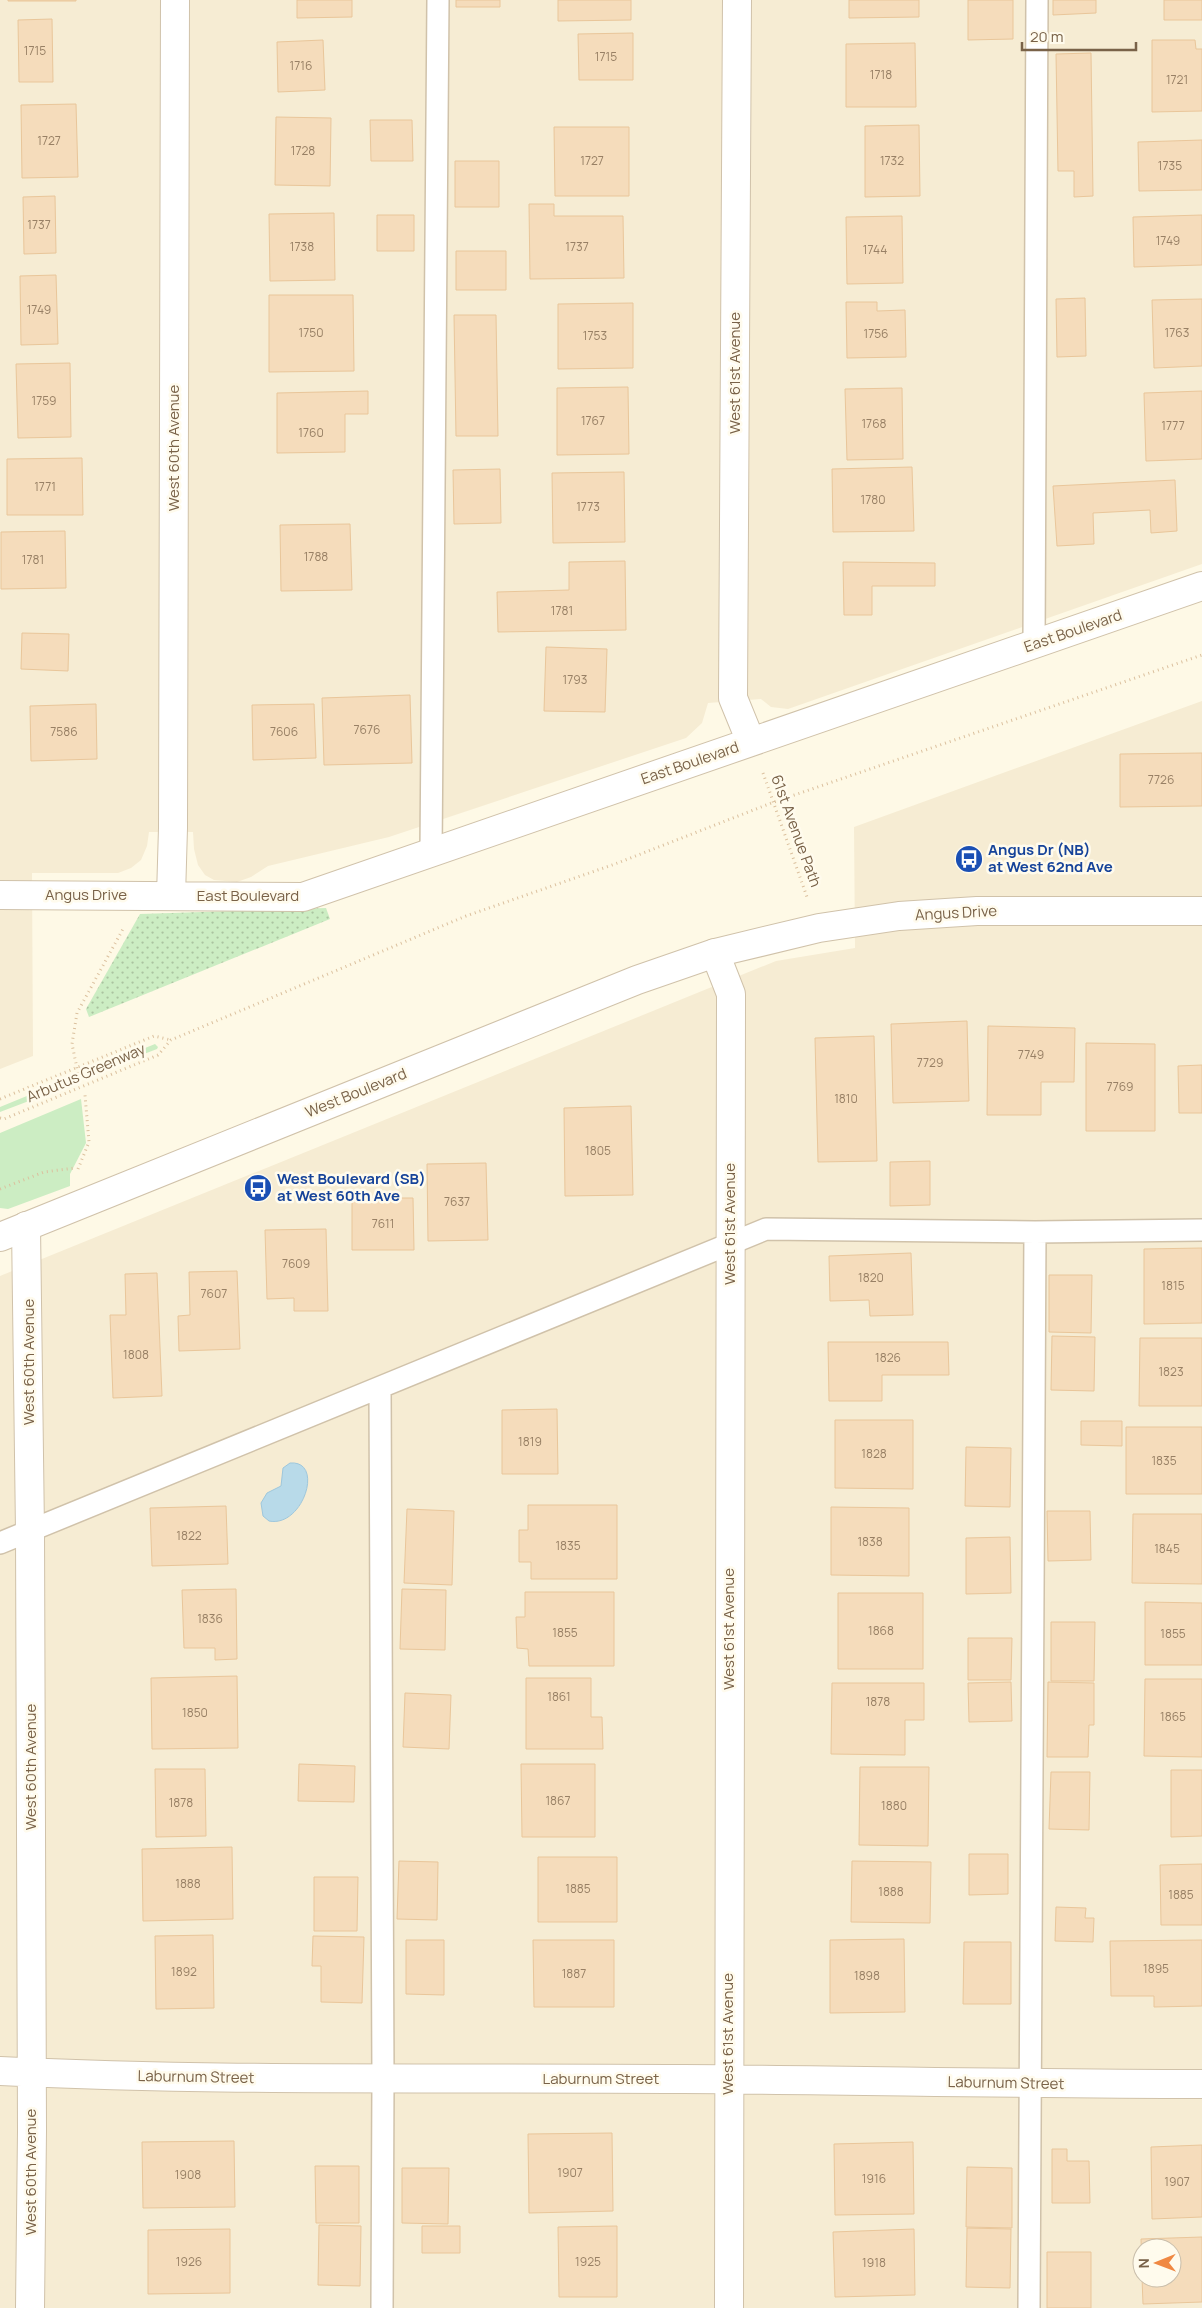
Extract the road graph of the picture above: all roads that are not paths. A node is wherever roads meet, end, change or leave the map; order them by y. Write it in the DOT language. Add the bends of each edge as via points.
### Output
graph roads {
  1 [pos="175,0"];
  2 [pos="438,0"];
  3 [pos="738,0"];
  4 [pos="1037,0"];
  5 [pos="1202,586"];
  6 [pos="1034,644"];
  7 [pos="751,742"];
  8 [pos="431,853"];
  9 [pos="0,895"];
  10 [pos="171,896"];
  11 [pos="1202,911"];
  12 [pos="715,953"];
  13 [pos="26,1226"];
  14 [pos="1202,1230"];
  15 [pos="1035,1232"];
  16 [pos="0,1237"];
  17 [pos="730,1242"];
  18 [pos="380,1388"];
  19 [pos="30,1531"];
  20 [pos="0,1543"];
  21 [pos="0,2071"];
  22 [pos="32,2073"];
  23 [pos="383,2079"];
  24 [pos="728,2080"];
  25 [pos="1030,2084"];
  26 [pos="1202,2084"];
  27 [pos="30,2308"];
  28 [pos="382,2308"];
  29 [pos="729,2308"];
  30 [pos="1029,2308"];
  1 -- 10 [label="street, West 60th Avenue"];
  2 -- 8 [label="lane"];
  3 -- 7 [label="street, West 61st Avenue" via="733,698"];
  4 -- 6 [label="lane"];
  5 -- 6 [label="street, East Boulevard"];
  6 -- 7 [label="street, East Boulevard"];
  7 -- 8 [label="street, East Boulevard"];
  8 -- 10 [label="street, East Boulevard" via="303,897"];
  9 -- 10 [label="street, Angus Drive"];
  11 -- 12 [label="street, Angus Drive" via="977,911 899,916 819,928"];
  12 -- 13 [label="street, West Boulevard" via="637,980"];
  12 -- 17 [label="street, West 61st Avenue" via="731,994"];
  13 -- 16 [label="street, West Boulevard"];
  13 -- 19 [label="street, West 60th Avenue"];
  14 -- 15 [label="lane"];
  15 -- 17 [label="lane" via="766,1229"];
  15 -- 25 [label="lane"];
  17 -- 18 [label="lane"];
  17 -- 24 [label="street, West 61st Avenue"];
  18 -- 19 [label="lane"];
  18 -- 23 [label="lane"];
  19 -- 20 [label="lane"];
  19 -- 22 [label="street, West 60th Avenue"];
  21 -- 22 [label="street, Laburnum Street"];
  22 -- 23 [label="street, Laburnum Street"];
  22 -- 27 [label="street, West 60th Avenue"];
  23 -- 24 [label="street, Laburnum Street"];
  23 -- 28 [label="lane"];
  24 -- 25 [label="street, Laburnum Street"];
  24 -- 29 [label="street, West 61st Avenue"];
  25 -- 26 [label="street, Laburnum Street"];
  25 -- 30 [label="lane"];
}
